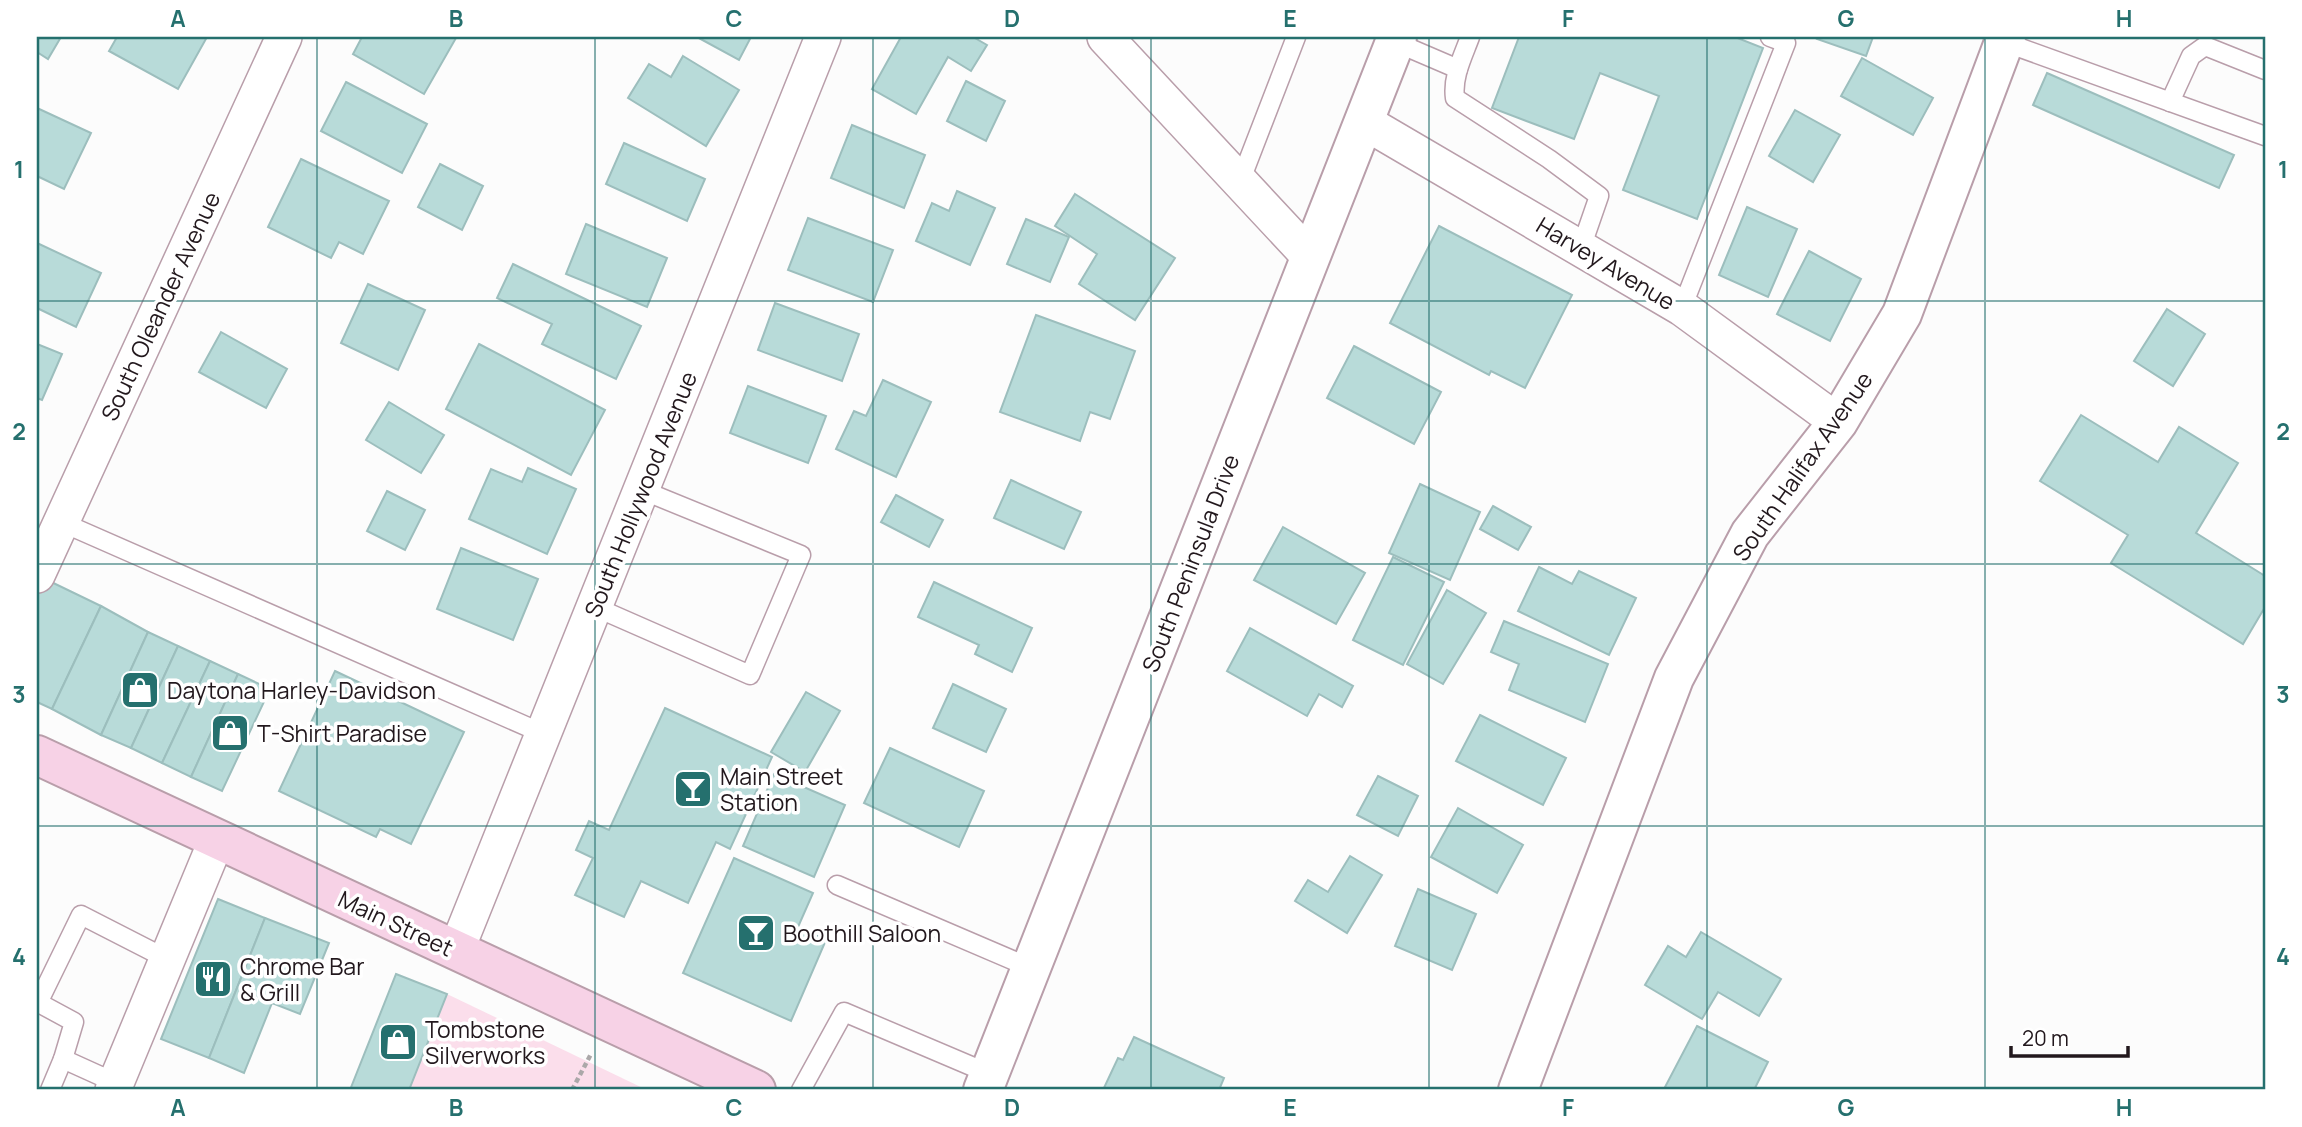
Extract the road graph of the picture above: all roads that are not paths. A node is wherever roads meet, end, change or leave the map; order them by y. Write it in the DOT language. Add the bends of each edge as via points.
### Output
graph roads {
  1 [pos="284,37"];
  2 [pos="823,37"];
  3 [pos="1105,37"];
  4 [pos="1296,37"];
  5 [pos="1470,37"];
  6 [pos="1770,37"];
  7 [pos="1396,39"];
  8 [pos="2005,40"];
  9 [pos="1458,69"];
  10 [pos="2265,70"];
  11 [pos="2170,102"];
  12 [pos="1363,121"];
  13 [pos="2265,136"];
  14 [pos="1240,182"];
  15 [pos="1581,248"];
  16 [pos="1310,257"];
  17 [pos="1682,308"];
  18 [pos="1838,422"];
  19 [pos="642,491"];
  20 [pos="61,522"];
  21 [pos="37,575"];
  22 [pos="595,607"];
  23 [pos="544,734"];
  24 [pos="37,755"];
  25 [pos="218,839"];
  26 [pos="837,885"];
  27 [pos="456,951"];
  28 [pos="167,958"];
  29 [pos="1031,968"];
  30 [pos="37,1003"];
  31 [pos="63,1059"];
  32 [pos="986,1082"];
  33 [pos="115,1087"];
  34 [pos="50,1090"];
  35 [pos="756,1090"];
  36 [pos="801,1090"];
  37 [pos="1518,1090"];
  1 -- 20 [label="street, South Oleander Avenue"];
  2 -- 19 [label="street, South Hollywood Avenue"];
  3 -- 14 [label="street"];
  4 -- 14 [label="lane"];
  5 -- 9 [label="lane"];
  6 -- 17 [label="lane" via="1786,43"];
  7 -- 9 [label="lane"];
  7 -- 12 [label="street, South Peninsula Drive"];
  8 -- 11 [label="lane"];
  8 -- 18 [label="street, South Halifax Avenue" via="1902,314"];
  9 -- 15 [label="lane" via="1455,98 1599,196"];
  10 -- 11 [label="lane" via="2205,46 2191,56"];
  11 -- 13 [label="lane"];
  12 -- 15 [label="street, Harvey Avenue"];
  12 -- 16 [label="street, South Peninsula Drive"];
  14 -- 16 [label="street"];
  15 -- 17 [label="street, Harvey Avenue"];
  16 -- 29 [label="street, South Peninsula Drive"];
  17 -- 18 [label="street, Harvey Avenue"];
  18 -- 37 [label="street, South Halifax Avenue" via="1750,534 1674,678"];
  19 -- 22 [label="street, South Hollywood Avenue"];
  19 -- 22 [label="lane" via="801,555 750,675"];
  20 -- 21 [label="street, South Oleander Avenue"];
  20 -- 23 [label="lane"];
  22 -- 23 [label="street, South Hollywood Avenue"];
  23 -- 27 [label="street, South Hollywood Avenue"];
  24 -- 25 [label="main road, Main Street"];
  25 -- 27 [label="main road, Main Street"];
  25 -- 28 [label="street"];
  26 -- 29 [label="lane"];
  27 -- 35 [label="main road, Main Street"];
  28 -- 30 [label="lane" via="80,915"];
  28 -- 33 [label="street"];
  29 -- 32 [label="street, South Peninsula Drive"];
  30 -- 31 [label="lane" via="75,1022"];
  31 -- 33 [label="lane"];
  31 -- 34 [label="lane"];
  32 -- 36 [label="lane" via="844,1012"];
}
